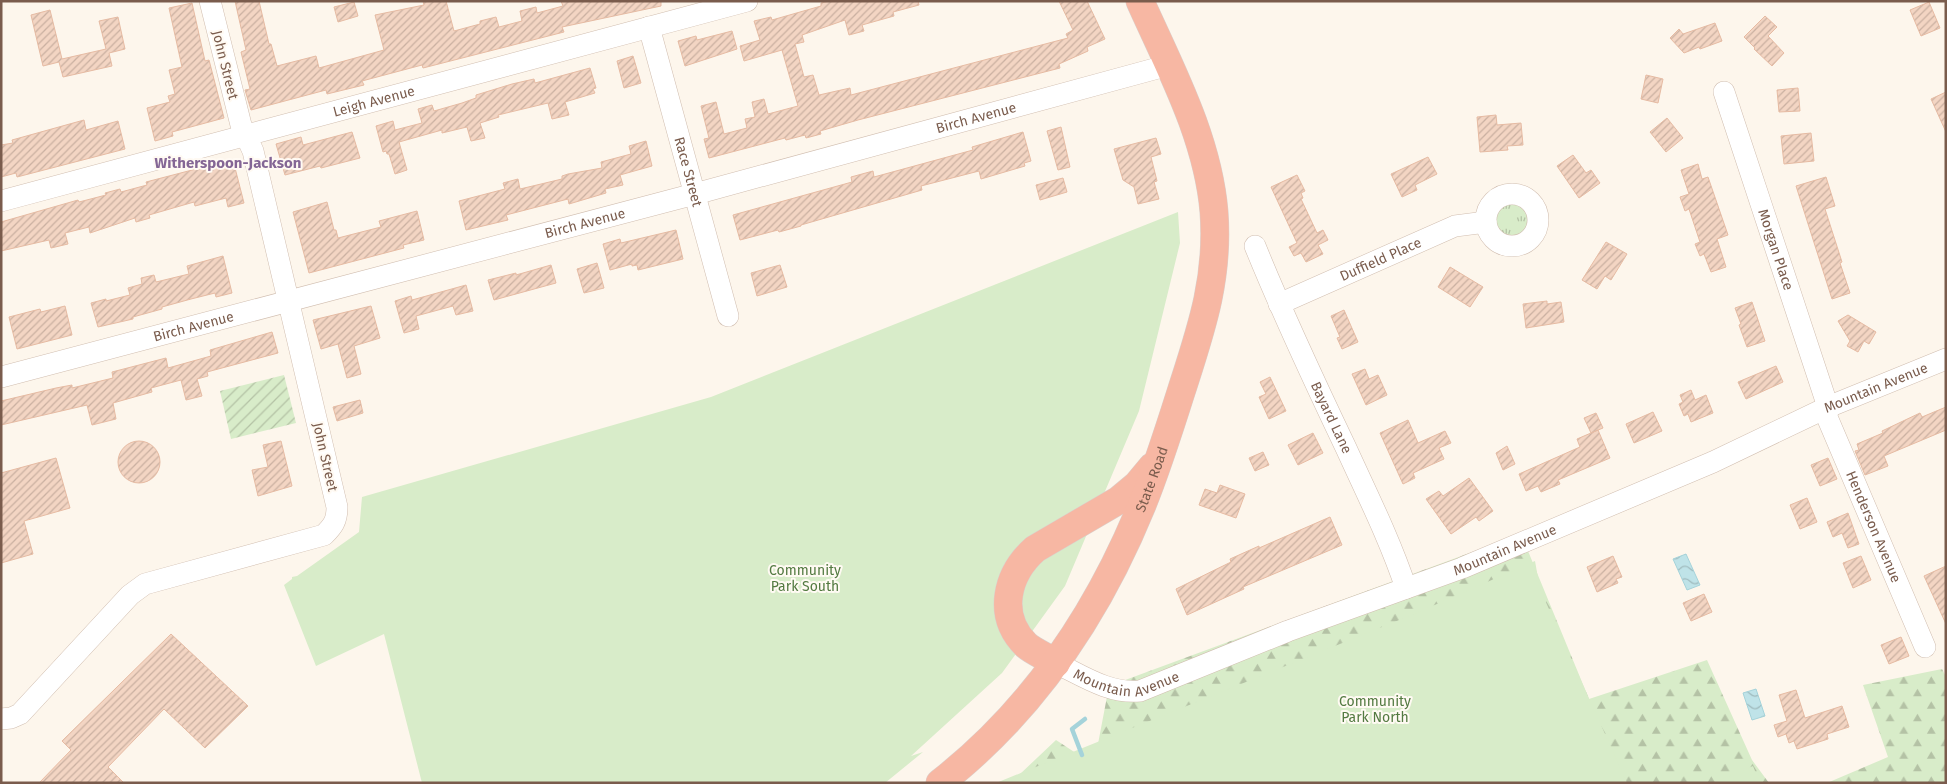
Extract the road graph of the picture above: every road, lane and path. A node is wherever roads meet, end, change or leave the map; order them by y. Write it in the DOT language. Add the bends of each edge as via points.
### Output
graph roads {
  1 [pos="210,1"];
  2 [pos="747,1"];
  3 [pos="1140,1"];
  4 [pos="650,27"];
  5 [pos="1169,65"];
  6 [pos="1724,92"];
  7 [pos="246,136"];
  8 [pos="695,193"];
  9 [pos="1,200"];
  10 [pos="1486,222"];
  11 [pos="1255,246"];
  12 [pos="289,301"];
  13 [pos="1279,304"];
  14 [pos="728,316"];
  15 [pos="1946,359"];
  16 [pos="1,378"];
  17 [pos="1828,407"];
  18 [pos="1165,441"];
  19 [pos="1406,588"];
  20 [pos="1925,647"];
  21 [pos="1056,663"];
  22 [pos="1,719"];
  23 [pos="940,783"];
  1 -- 7 [label="street, John Street"];
  2 -- 4 [label="street, Leigh Avenue"];
  3 -- 5 [label="highway"];
  4 -- 7 [label="street, Leigh Avenue"];
  4 -- 8 [label="street, Race Street"];
  5 -- 8 [label="street, Birch Avenue"];
  5 -- 18 [label="highway, State Road" via="1201,147 1209,178 1215,242 1205,316"];
  6 -- 17 [label="street, Morgan Place"];
  7 -- 9 [label="street, Leigh Avenue"];
  7 -- 12 [label="street, John Street"];
  8 -- 12 [label="street, Birch Avenue"];
  8 -- 14 [label="street, Race Street"];
  10 -- 13 [label="street, Duffield Place" via="1455,226"];
  11 -- 13 [label="street, Bayard Lane"];
  12 -- 16 [label="street, Birch Avenue"];
  12 -- 22 [label="street, John Street" via="338,507 334,526 324,535 146,584 130,596 20,714"];
  13 -- 19 [label="street, Bayard Lane" via="1366,492"];
  15 -- 17 [label="street, Mountain Avenue"];
  17 -- 19 [label="street, Mountain Avenue" via="1713,462 1462,568"];
  17 -- 20 [label="street, Henderson Avenue" via="1826,417"];
  18 -- 21 [label="highway, State Road" via="1118,558 1091,609"];
  18 -- 21 [label="highway" via="1152,467 1137,485 1036,549 1016,571 1010,585 1010,618 1027,646"];
  19 -- 21 [label="street, Mountain Avenue" via="1288,631 1140,691 1112,690"];
  21 -- 23 [label="highway, State Road" via="999,731"];
}
